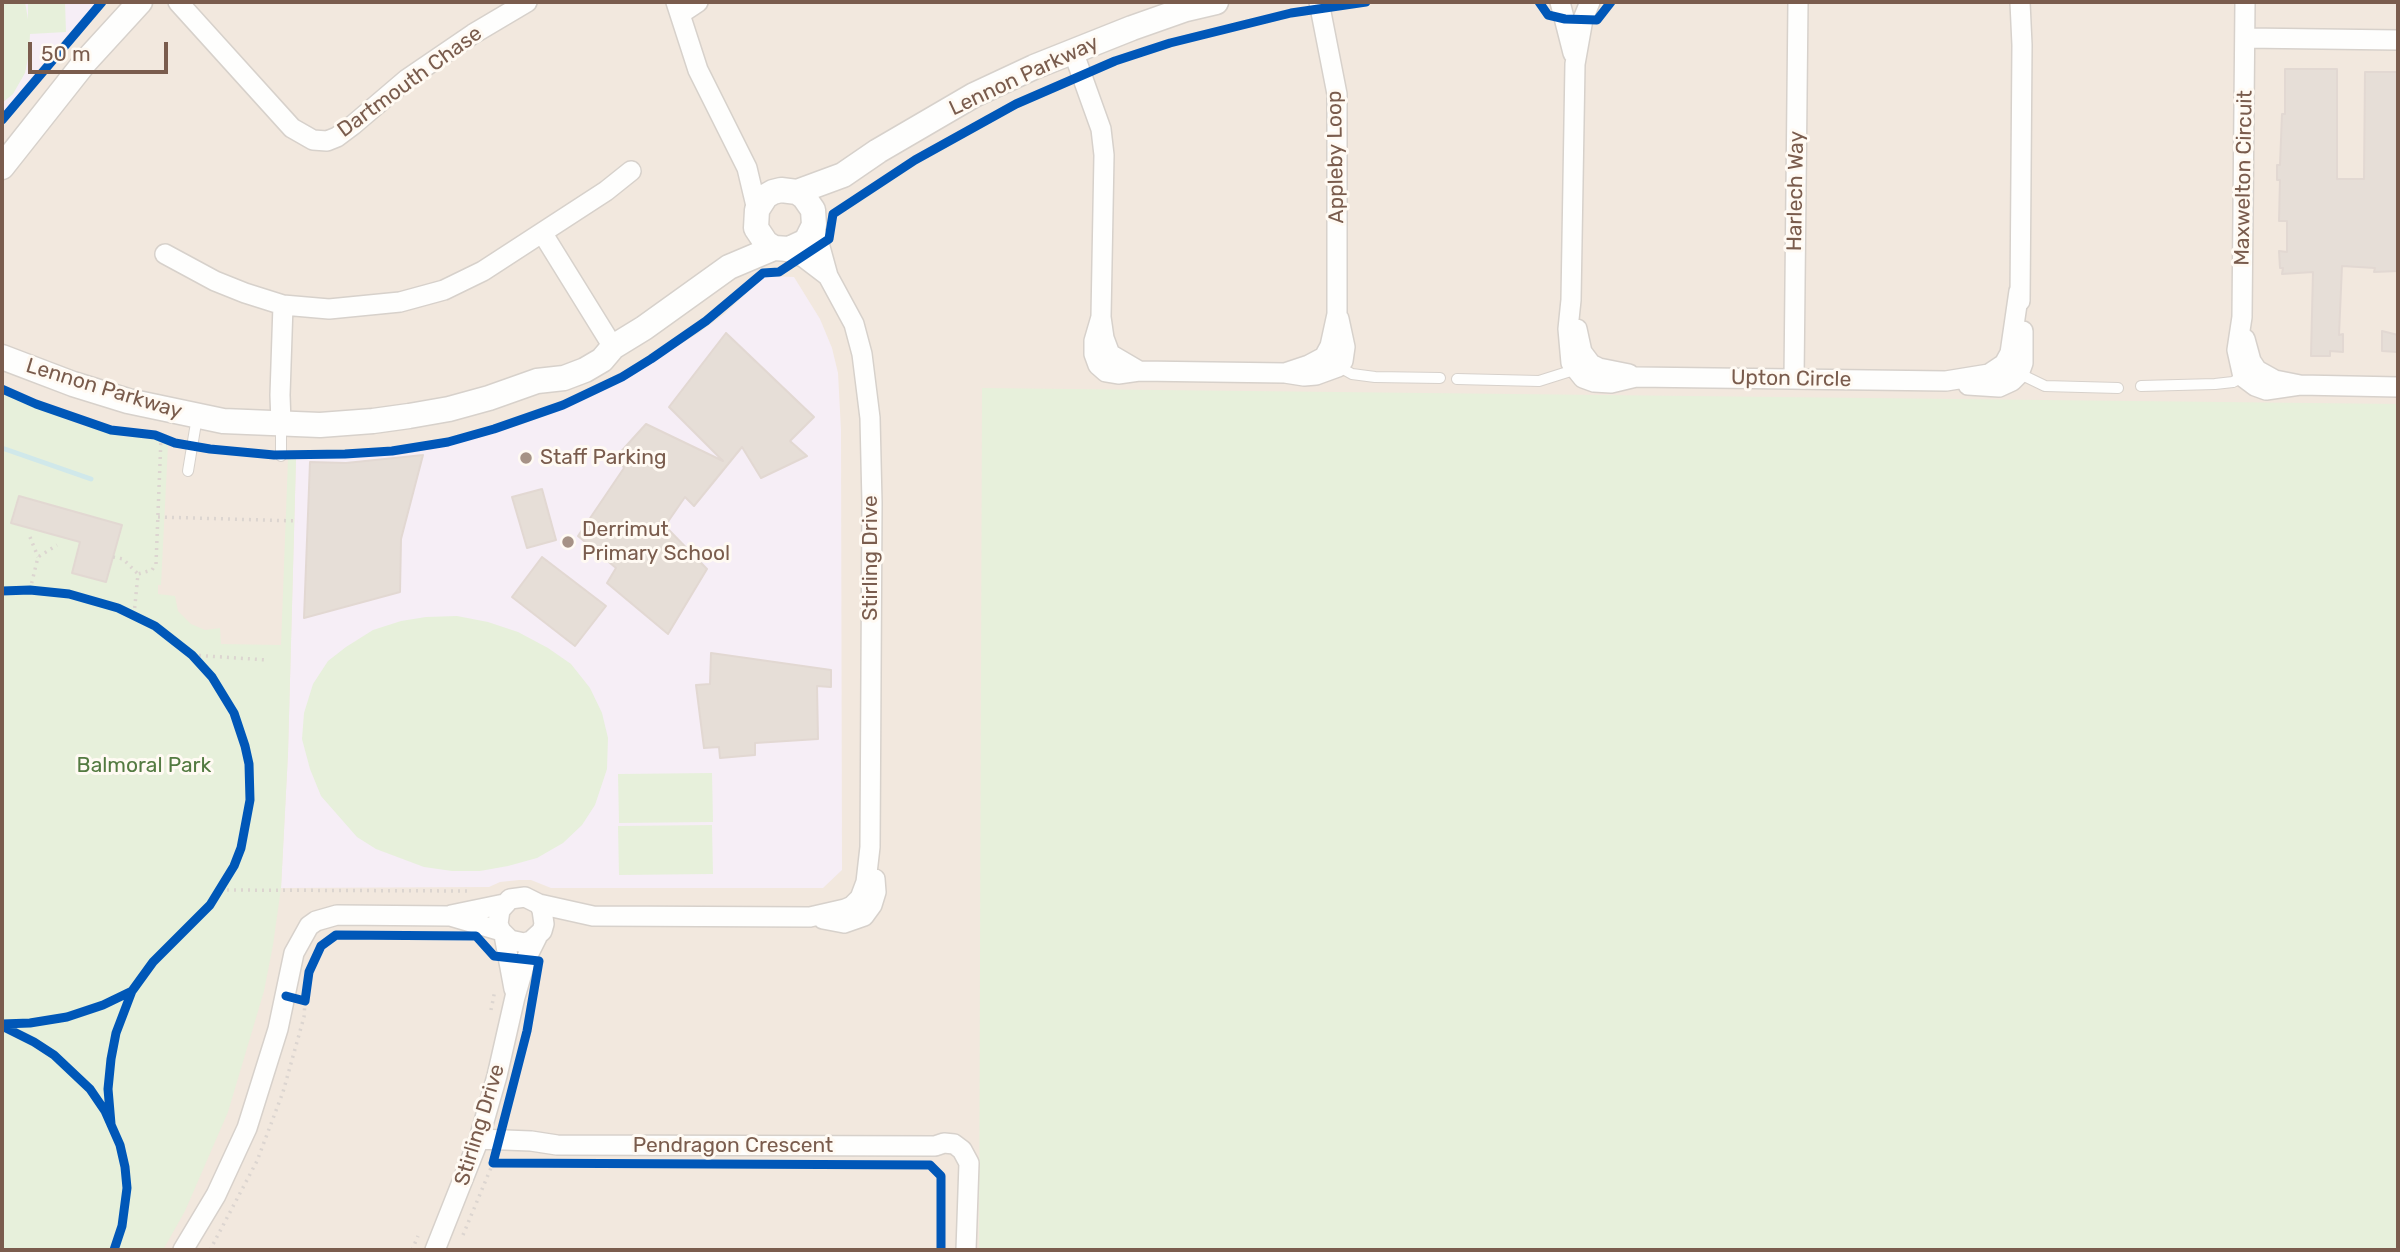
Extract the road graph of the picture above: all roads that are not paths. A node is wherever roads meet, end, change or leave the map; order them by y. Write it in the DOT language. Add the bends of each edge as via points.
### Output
graph roads {
  1 [pos="140,2"];
  2 [pos="178,2"];
  3 [pos="527,2"];
  4 [pos="698,2"];
  5 [pos="1216,2"];
  6 [pos="1320,2"];
  7 [pos="1560,2"];
  8 [pos="1590,2"];
  9 [pos="1798,2"];
  10 [pos="2020,2"];
  11 [pos="2245,2"];
  12 [pos="678,8"];
  13 [pos="2246,38"];
  14 [pos="2398,40"];
  15 [pos="1073,51"];
  16 [pos="1575,64"];
  17 [pos="2,167"];
  18 [pos="747,168"];
  19 [pos="631,171"];
  20 [pos="843,176"];
  21 [pos="793,191"];
  22 [pos="756,214"];
  23 [pos="814,222"];
  24 [pos="542,234"];
  25 [pos="777,248"];
  26 [pos="165,254"];
  27 [pos="729,267"];
  28 [pos="828,276"];
  29 [pos="283,305"];
  30 [pos="613,346"];
  31 [pos="2,357"];
  32 [pos="1331,361"];
  33 [pos="1583,367"];
  34 [pos="2011,369"];
  35 [pos="2250,373"];
  36 [pos="1440,378"];
  37 [pos="1457,379"];
  38 [pos="1794,379"];
  39 [pos="2141,386"];
  40 [pos="2398,387"];
  41 [pos="2118,388"];
  42 [pos="197,416"];
  43 [pos="281,424"];
  44 [pos="281,456"];
  45 [pos="188,471"];
  46 [pos="504,904"];
  47 [pos="538,904"];
  48 [pos="450,916"];
  49 [pos="593,916"];
  50 [pos="502,933"];
  51 [pos="539,934"];
  52 [pos="515,997"];
  53 [pos="486,1117"];
  54 [pos="478,1139"];
  55 [pos="531,1142"];
  56 [pos="183,1250"];
  57 [pos="435,1250"];
  58 [pos="966,1250"];
  1 -- 17 [label="street" via="85,62"];
  2 -- 3 [label="street, Dartmouth Chase" via="292,128 313,140 327,141 407,79"];
  4 -- 12 [label="street"];
  5 -- 15 [label="street, Lennon Parkway"];
  6 -- 32 [label="street, Appleby Loop" via="1337,94 1338,314 1345,348 1343,360"];
  7 -- 16 [label="street"];
  8 -- 16 [label="street"];
  9 -- 38 [label="street, Harlech Way"];
  10 -- 34 [label="street" via="2019,291"];
  11 -- 13 [label="street, Maxwelton Circuit"];
  12 -- 18 [label="street" via="698,70"];
  13 -- 14 [label="street"];
  13 -- 35 [label="street, Maxwelton Circuit" via="2242,317"];
  15 -- 20 [label="street, Lennon Parkway" via="974,95"];
  15 -- 32 [label="street" via="1101,129 1104,155 1104,360 1139,371 1316,375"];
  16 -- 33 [label="street" via="1571,300"];
  18 -- 21 [label="street"];
  18 -- 22 [label="street"];
  19 -- 24 [label="street"];
  20 -- 21 [label="street, Lennon Parkway"];
  20 -- 23 [label="street, Lennon Parkway"];
  21 -- 22 [label="street, Lennon Parkway" via="766,196"];
  21 -- 23 [label="street" via="810,203"];
  22 -- 25 [label="street" via="760,236"];
  22 -- 27 [label="street, Lennon Parkway" via="748,240"];
  23 -- 25 [label="street, Lennon Parkway" via="806,241 789,249"];
  23 -- 28 [label="street, Stirling Drive"];
  24 -- 29 [label="street" via="472,277 427,296 355,308"];
  24 -- 30 [label="street"];
  25 -- 27 [label="street, Lennon Parkway"];
  25 -- 28 [label="street, Stirling Drive" via="803,257"];
  26 -- 29 [label="street" via="215,281"];
  27 -- 30 [label="street, Lennon Parkway"];
  28 -- 49 [label="street, Stirling Drive" via="854,324 868,398 872,503 866,882 852,906 810,916"];
  29 -- 43 [label="street"];
  30 -- 43 [label="street, Lennon Parkway" via="602,360 564,378 419,415"];
  31 -- 42 [label="street, Lennon Parkway" via="128,401"];
  32 -- 36 [label="lane" via="1352,374"];
  33 -- 37 [label="lane" via="1539,381"];
  33 -- 38 [label="street, Upton Circle" via="1636,377"];
  34 -- 38 [label="street, Upton Circle" via="1946,381"];
  34 -- 41 [label="lane" via="2045,386"];
  35 -- 39 [label="lane" via="2233,382"];
  35 -- 40 [label="street" via="2300,385"];
  42 -- 43 [label="street, Lennon Parkway"];
  42 -- 45 [label="lane"];
  43 -- 44 [label="lane"];
  46 -- 47 [label="street" via="517,896"];
  46 -- 48 [label="street"];
  46 -- 50 [label="street" via="498,917"];
  47 -- 49 [label="street, Stirling Drive"];
  47 -- 51 [label="street" via="544,917"];
  48 -- 50 [label="street"];
  48 -- 56 [label="street" via="325,917 309,926 298,943 247,1128 216,1195"];
  49 -- 51 [label="street, Stirling Drive"];
  50 -- 51 [label="street" via="516,942 531,941"];
  50 -- 52 [label="street, Stirling Drive"];
  51 -- 52 [label="street, Stirling Drive"];
  52 -- 53 [label="street, Stirling Drive"];
  53 -- 54 [label="street, Stirling Drive"];
  53 -- 55 [label="street, Pendragon Crescent"];
  54 -- 55 [label="street, Pendragon Crescent"];
  54 -- 57 [label="street, Stirling Drive"];
  55 -- 58 [label="street, Pendragon Crescent" via="935,1146 956,1161 967,1181"];
}
